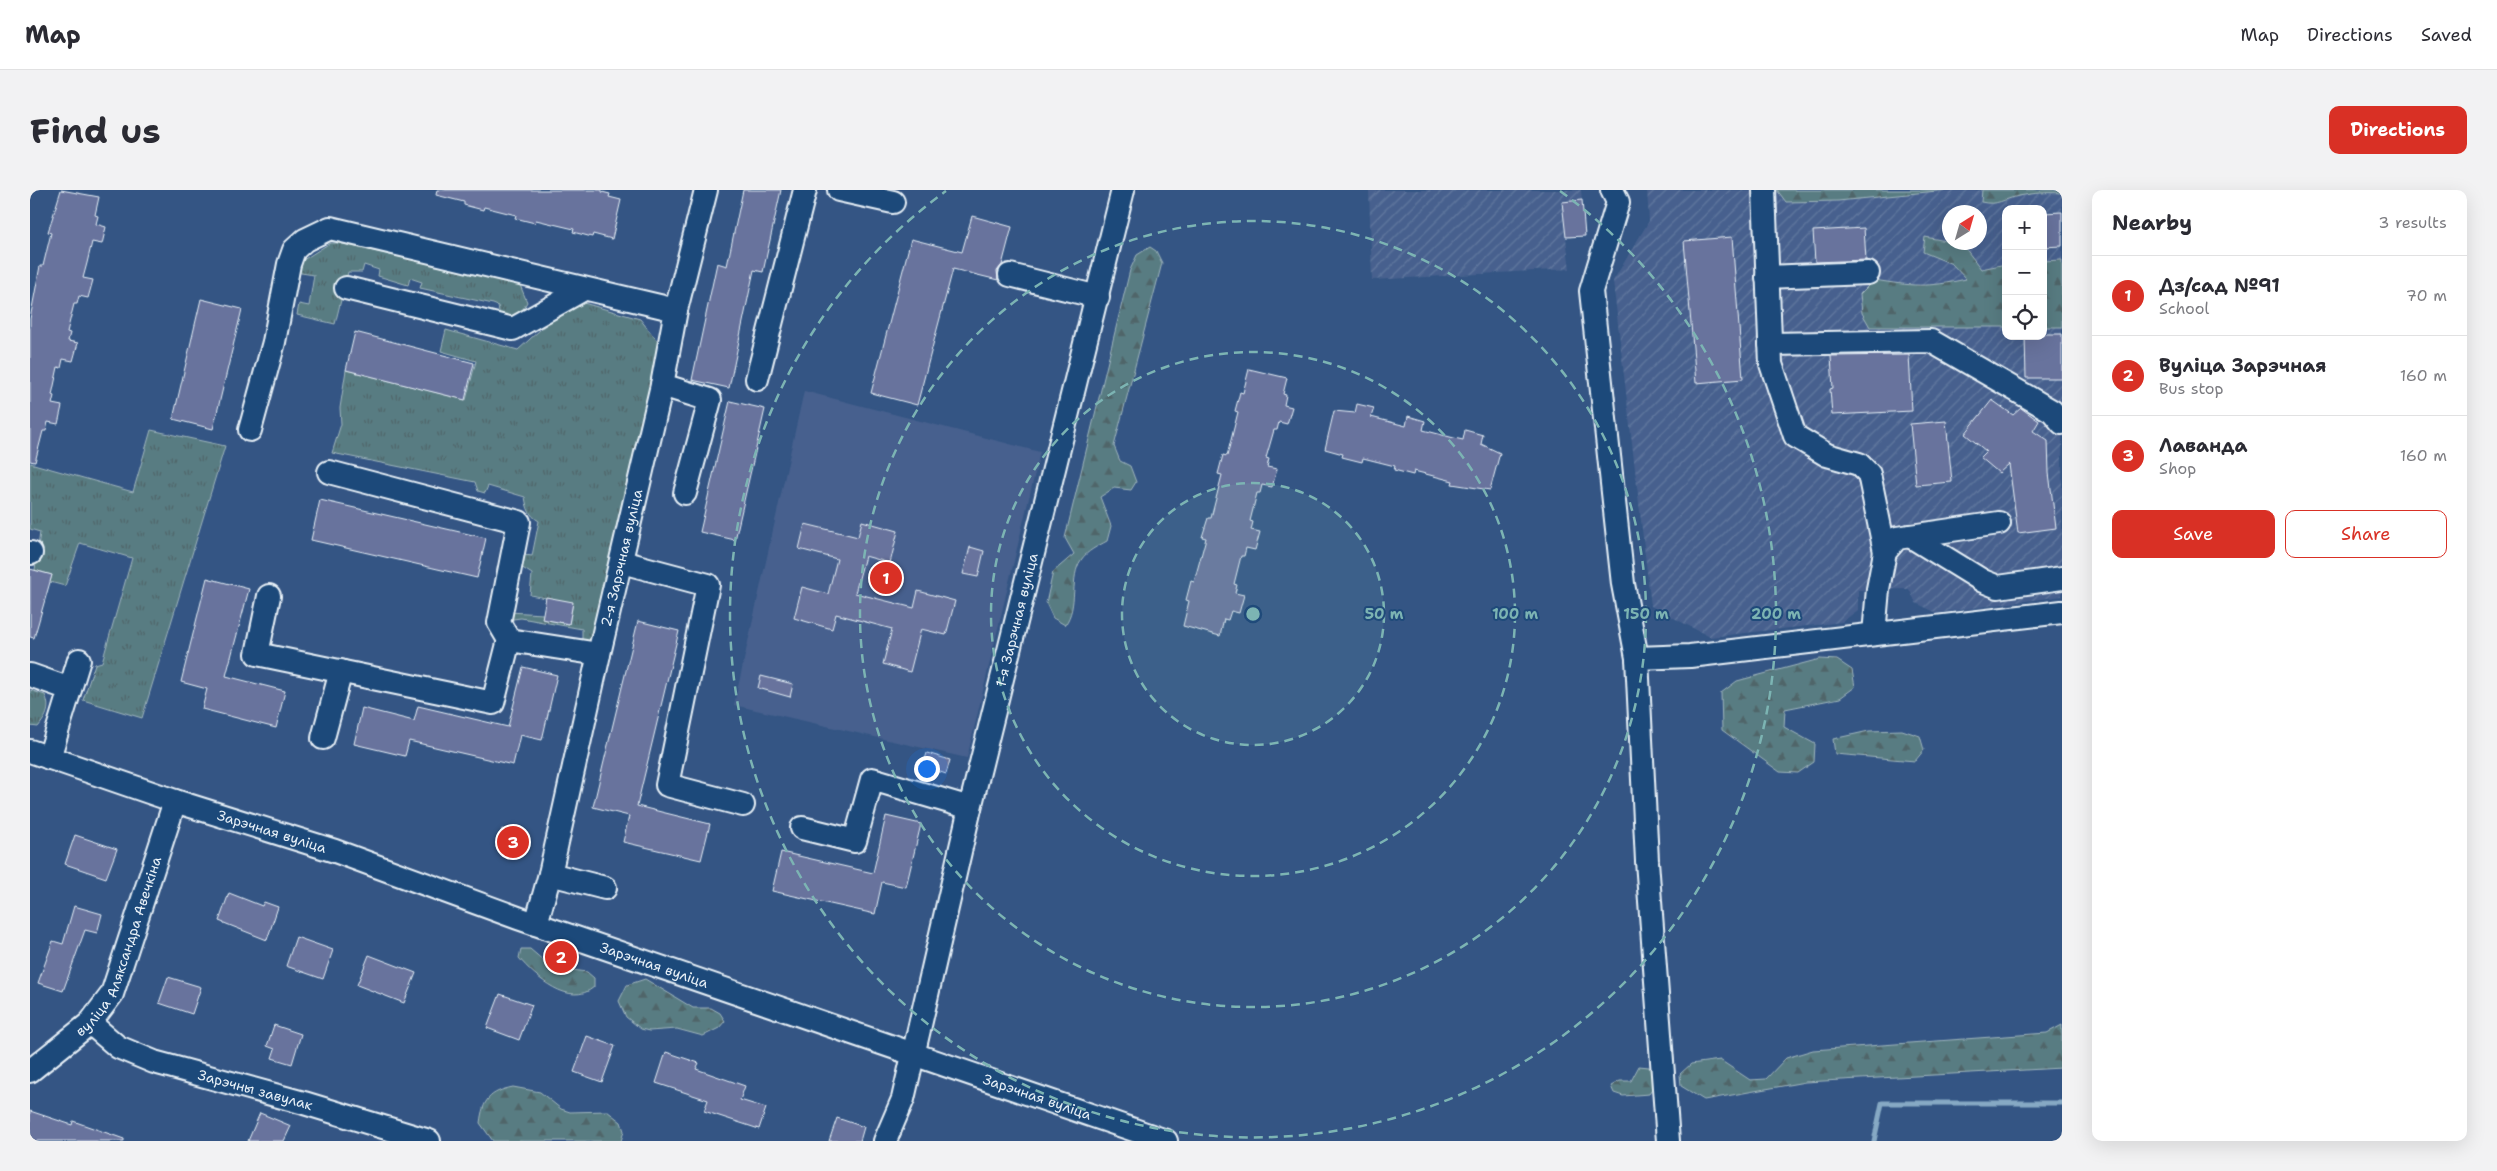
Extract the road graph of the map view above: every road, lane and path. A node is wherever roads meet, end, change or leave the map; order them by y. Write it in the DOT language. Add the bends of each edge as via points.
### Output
graph roads {
  1 [pos="706,190"];
  2 [pos="806,190"];
  3 [pos="839,190"];
  4 [pos="1123,190"];
  5 [pos="1612,190"];
  6 [pos="1764,190"];
  7 [pos="893,202"];
  8 [pos="1868,273"];
  9 [pos="1010,274"];
  10 [pos="1767,277"];
  11 [pos="346,288"];
  12 [pos="584,289"];
  13 [pos="1098,297"];
  14 [pos="676,310"];
  15 [pos="1770,344"];
  16 [pos="756,379"];
  17 [pos="662,385"];
  18 [pos="2062,422"];
  19 [pos="250,430"];
  20 [pos="329,472"];
  21 [pos="685,493"];
  22 [pos="1999,523"];
  23 [pos="1910,536"];
  24 [pos="1885,552"];
  25 [pos="622,562"];
  26 [pos="2062,578"];
  27 [pos="269,596"];
  28 [pos="2062,612"];
  29 [pos="1874,634"];
  30 [pos="509,640"];
  31 [pos="599,654"];
  32 [pos="1637,658"];
  33 [pos="79,660"];
  34 [pos="341,671"];
  35 [pos="30,675"];
  36 [pos="70,689"];
  37 [pos="323,738"];
  38 [pos="39,754"];
  39 [pos="175,801"];
  40 [pos="743,804"];
  41 [pos="970,808"];
  42 [pos="802,828"];
  43 [pos="550,874"];
  44 [pos="605,888"];
  45 [pos="536,924"];
  46 [pos="90,1023"];
  47 [pos="914,1053"];
  48 [pos="30,1071"];
  49 [pos="429,1141"];
  50 [pos="885,1141"];
  51 [pos="1166,1141"];
  52 [pos="1668,1141"];
  1 -- 14 [label="street, 2-я Зарэчная вуліца"];
  2 -- 16 [label="street"];
  3 -- 7 [label="street"];
  4 -- 13 [label="street, 1-я Зарэчная вуліца"];
  5 -- 32 [label="street" via="1618,202 1591,291 1623,584"];
  6 -- 10 [label="street"];
  8 -- 10 [label="street"];
  9 -- 13 [label="street"];
  10 -- 15 [label="street"];
  11 -- 12 [label="street" via="513,329"];
  12 -- 14 [label="street"];
  12 -- 19 [label="street" via="330,228 305,240 294,250"];
  13 -- 41 [label="street, 1-я Зарэчная вуліца"];
  14 -- 17 [label="street, 2-я Зарэчная вуліца"];
  15 -- 18 [label="street" via="1931,341 2052,411"];
  15 -- 24 [label="street" via="1771,364 1795,436 1827,455 1860,464 1869,474"];
  17 -- 21 [label="street" via="710,400"];
  17 -- 25 [label="street, 2-я Зарэчная вуліца"];
  20 -- 30 [label="street" via="519,522 499,623"];
  22 -- 23 [label="street"];
  23 -- 24 [label="street" via="1897,538"];
  23 -- 26 [label="street" via="1998,587"];
  24 -- 29 [label="street"];
  25 -- 31 [label="street, 2-я Зарэчная вуліца"];
  25 -- 40 [label="street" via="708,585 666,785"];
  27 -- 34 [label="street" via="256,654"];
  28 -- 29 [label="street"];
  29 -- 32 [label="street" via="1690,656"];
  30 -- 31 [label="street"];
  30 -- 34 [label="street" via="494,703"];
  31 -- 43 [label="street, 2-я Зарэчная вуліца"];
  32 -- 52 [label="street" via="1647,860"];
  33 -- 36 [label="street"];
  34 -- 37 [label="street"];
  35 -- 36 [label="street"];
  36 -- 38 [label="street"];
  38 -- 39 [label="street, Зарэчная вуліца"];
  39 -- 45 [label="street, Зарэчная вуліца" via="335,851"];
  39 -- 46 [label="street, вуліца Аляксандра Авечкіна" via="112,994"];
  41 -- 42 [label="street" via="872,779 855,841"];
  41 -- 47 [label="street, 1-я Зарэчная вуліца"];
  43 -- 44 [label="street"];
  43 -- 45 [label="street, 2-я Зарэчная вуліца"];
  45 -- 47 [label="street, Зарэчная вуліца"];
  46 -- 48 [label="street, вуліца Аляксандра Авечкіна"];
  46 -- 49 [label="street, Зарэчны завулак" via="118,1047 154,1062"];
  47 -- 50 [label="street, 1-я Зарэчная вуліца" via="903,1099"];
  47 -- 51 [label="street, Зарэчная вуліца"];
}
